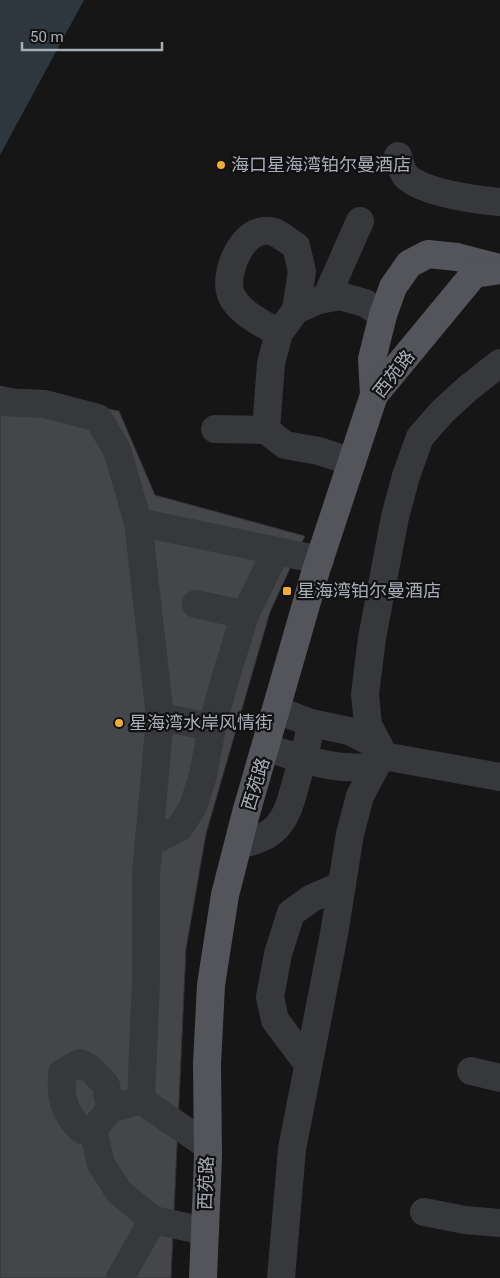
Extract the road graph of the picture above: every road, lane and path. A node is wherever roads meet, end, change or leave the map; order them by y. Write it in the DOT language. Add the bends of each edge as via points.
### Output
graph roads {
  1 [pos="398,156"];
  2 [pos="500,202"];
  3 [pos="360,221"];
  4 [pos="500,269"];
  5 [pos="326,298"];
  6 [pos="296,310"];
  7 [pos="383,316"];
  8 [pos="279,333"];
  9 [pos="500,363"];
  10 [pos="374,395"];
  11 [pos="0,402"];
  12 [pos="215,429"];
  13 [pos="266,430"];
  14 [pos="352,462"];
  15 [pos="138,522"];
  16 [pos="276,551"];
  17 [pos="320,560"];
  18 [pos="196,604"];
  19 [pos="245,615"];
  20 [pos="277,710"];
  21 [pos="160,717"];
  22 [pos="311,723"];
  23 [pos="212,727"];
  24 [pos="266,748"];
  25 [pos="378,756"];
  26 [pos="303,759"];
  27 [pos="500,777"];
  28 [pos="149,843"];
  29 [pos="238,846"];
  30 [pos="342,885"];
  31 [pos="308,1064"];
  32 [pos="471,1071"];
  33 [pos="500,1078"];
  34 [pos="140,1100"];
  35 [pos="208,1146"];
  36 [pos="424,1212"];
  37 [pos="153,1220"];
  38 [pos="500,1224"];
  39 [pos="205,1231"];
  40 [pos="120,1278"];
  41 [pos="202,1278"];
  42 [pos="281,1278"];
  1 -- 2 [label="street" via="406,176 418,184 470,199"];
  3 -- 5 [label="street"];
  4 -- 7 [label="main road" via="457,257 428,254 409,264 393,287"];
  4 -- 10 [label="main road, 西苑路" via="474,274"];
  5 -- 6 [label="street"];
  5 -- 7 [label="street" via="340,296 356,300"];
  6 -- 8 [label="street"];
  6 -- 8 [label="street" via="302,271 296,246 270,231 255,233 236,252 230,292 244,312"];
  7 -- 10 [label="main road" via="372,359"];
  8 -- 13 [label="street" via="271,363"];
  9 -- 25 [label="street" via="443,411 420,437 406,476 383,576 365,694 368,725"];
  10 -- 14 [label="main road, 西苑路"];
  11 -- 15 [label="street" via="45,404 98,418 117,450"];
  12 -- 13 [label="street"];
  13 -- 14 [label="street" via="285,445 319,451"];
  14 -- 17 [label="main road, 西苑路"];
  15 -- 16 [label="street"];
  15 -- 21 [label="street"];
  16 -- 17 [label="street"];
  16 -- 19 [label="street"];
  17 -- 20 [label="main road, 西苑路"];
  18 -- 19 [label="street"];
  19 -- 23 [label="street"];
  20 -- 22 [label="street"];
  20 -- 24 [label="main road, 西苑路"];
  21 -- 23 [label="street"];
  21 -- 28 [label="street"];
  22 -- 25 [label="street" via="349,731"];
  22 -- 26 [label="street"];
  23 -- 28 [label="street" via="193,807 179,828"];
  24 -- 26 [label="street"];
  24 -- 29 [label="main road, 西苑路"];
  25 -- 26 [label="street" via="358,768 329,766"];
  25 -- 27 [label="street"];
  25 -- 30 [label="street" via="360,796"];
  26 -- 29 [label="street" via="284,818 260,839"];
  28 -- 34 [label="street"];
  29 -- 35 [label="main road, 西苑路" via="225,895 211,985 207,1064"];
  30 -- 31 [label="street"];
  30 -- 31 [label="street" via="312,898 291,913 278,954 270,997 275,1020"];
  31 -- 42 [label="street" via="292,1149"];
  32 -- 33 [label="street"];
  34 -- 35 [label="street"];
  34 -- 37 [label="street" via="102,1120 101,1164 119,1192"];
  35 -- 39 [label="main road, 西苑路"];
  36 -- 38 [label="street"];
  37 -- 39 [label="street"];
  37 -- 40 [label="street"];
  39 -- 41 [label="main road, 西苑路"];
}
